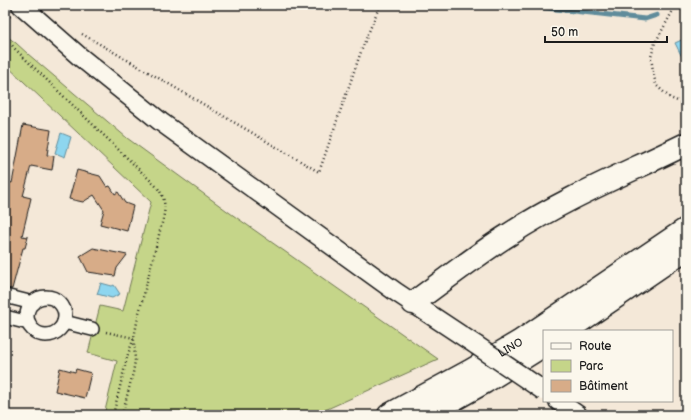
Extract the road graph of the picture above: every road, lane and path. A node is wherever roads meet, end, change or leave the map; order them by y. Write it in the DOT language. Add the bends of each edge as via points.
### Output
graph roads {
  1 [pos="380,5"];
  2 [pos="676,5"];
  3 [pos="23,7"];
  4 [pos="77,31"];
  5 [pos="686,101"];
  6 [pos="686,144"];
  7 [pos="686,229"];
  8 [pos="686,249"];
  9 [pos="5,296"];
  10 [pos="33,303"];
  11 [pos="413,303"];
  12 [pos="5,317"];
  13 [pos="64,322"];
  14 [pos="29,323"];
  15 [pos="92,329"];
  16 [pos="567,330"];
  17 [pos="134,338"];
  18 [pos="543,346"];
  19 [pos="543,390"];
  20 [pos="559,402"];
  21 [pos="113,415"];
  22 [pos="122,415"];
  23 [pos="389,415"];
  24 [pos="426,415"];
  25 [pos="578,415"];
  1 -- 4 [label="path" via="319,172"];
  2 -- 5 [label="path" via="656,43 651,57 652,71 656,85 670,98 680,102"];
  3 -- 11 [label="street" via="78,56 161,122"];
  3 -- 17 [label="path" via="12,13 6,24 6,35 14,48 157,187 162,195 165,212"];
  6 -- 11 [label="highway" via="535,219"];
  7 -- 23 [label="highway, LINO" via="519,342"];
  8 -- 16 [label="highway"];
  9 -- 10 [label="street"];
  10 -- 13 [label="street" via="44,298 56,300 64,309"];
  10 -- 14 [label="street" via="27,314"];
  11 -- 19 [label="street, bridge"];
  12 -- 14 [label="street"];
  13 -- 14 [label="street" via="57,331 45,335 34,331"];
  13 -- 15 [label="street"];
  15 -- 17 [label="path"];
  17 -- 21 [label="path"];
  17 -- 22 [label="path" via="133,373"];
  18 -- 24 [label="highway, LINO"];
  20 -- 25 [label="street"];
}
